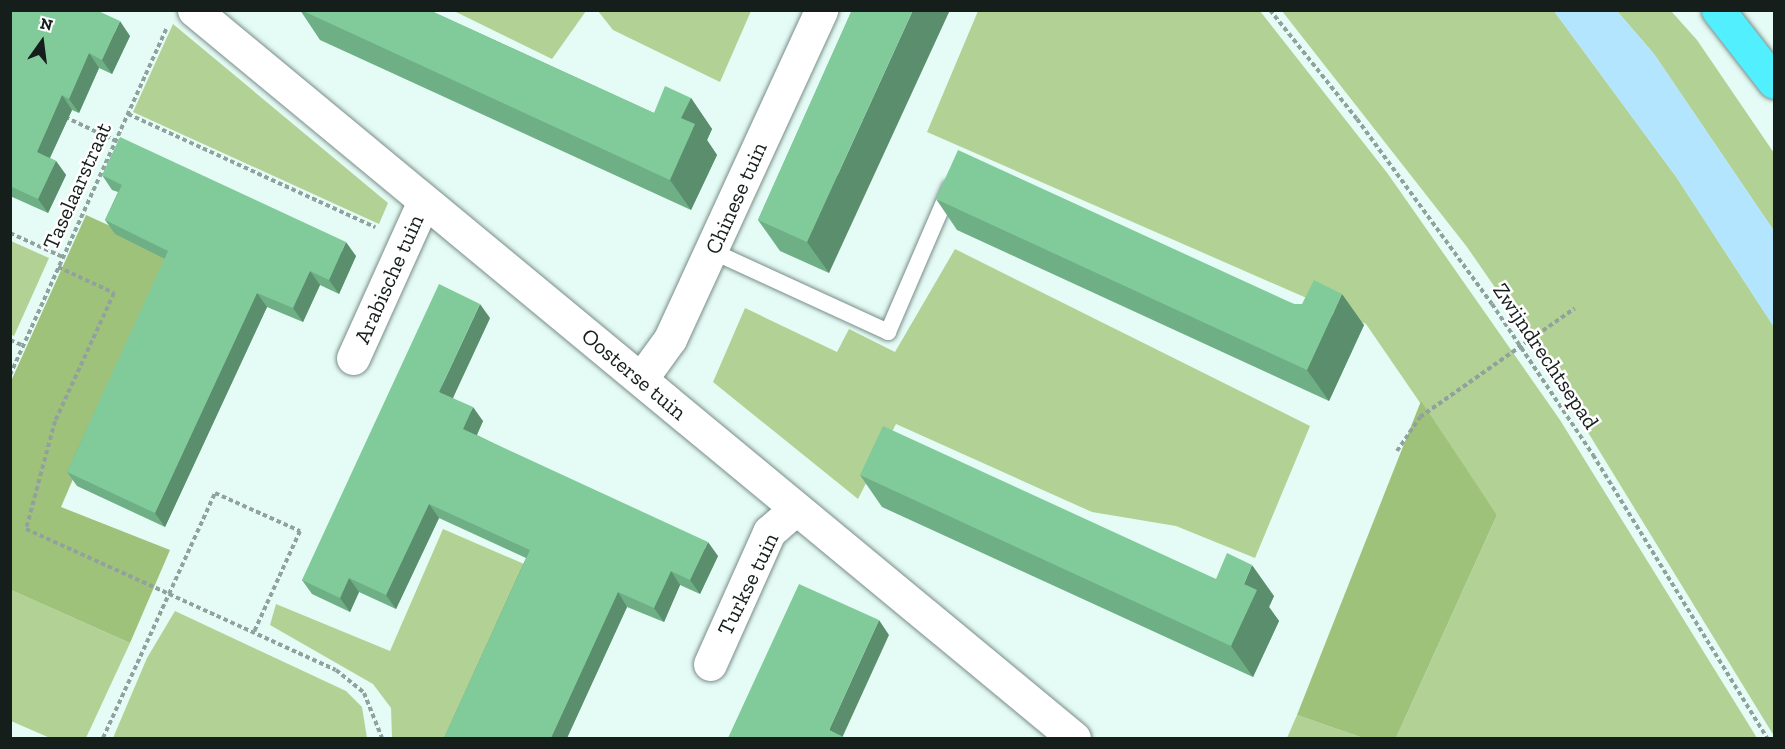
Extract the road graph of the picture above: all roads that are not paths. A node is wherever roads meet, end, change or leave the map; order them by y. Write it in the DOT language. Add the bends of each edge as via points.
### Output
graph roads {
  1 [pos="821,10"];
  2 [pos="1718,10"];
  3 [pos="183,15"];
  4 [pos="1774,82"];
  5 [pos="951,184"];
  6 [pos="424,201"];
  7 [pos="712,251"];
  8 [pos="353,358"];
  9 [pos="641,379"];
  10 [pos="794,510"];
  11 [pos="710,664"];
  12 [pos="1074,738"];
  1 -- 7 [label="street, Chinese tuin"];
  2 -- 4 [label="highway"];
  3 -- 6 [label="street, Oosterse tuin"];
  5 -- 7 [label="lane" via="888,332"];
  6 -- 8 [label="street, Arabische tuin"];
  6 -- 9 [label="street, Oosterse tuin"];
  7 -- 9 [label="street, Chinese tuin" via="670,339"];
  9 -- 10 [label="street, Oosterse tuin"];
  10 -- 11 [label="street, Turkse tuin" via="769,532"];
  10 -- 12 [label="street, Oosterse tuin"];
}
